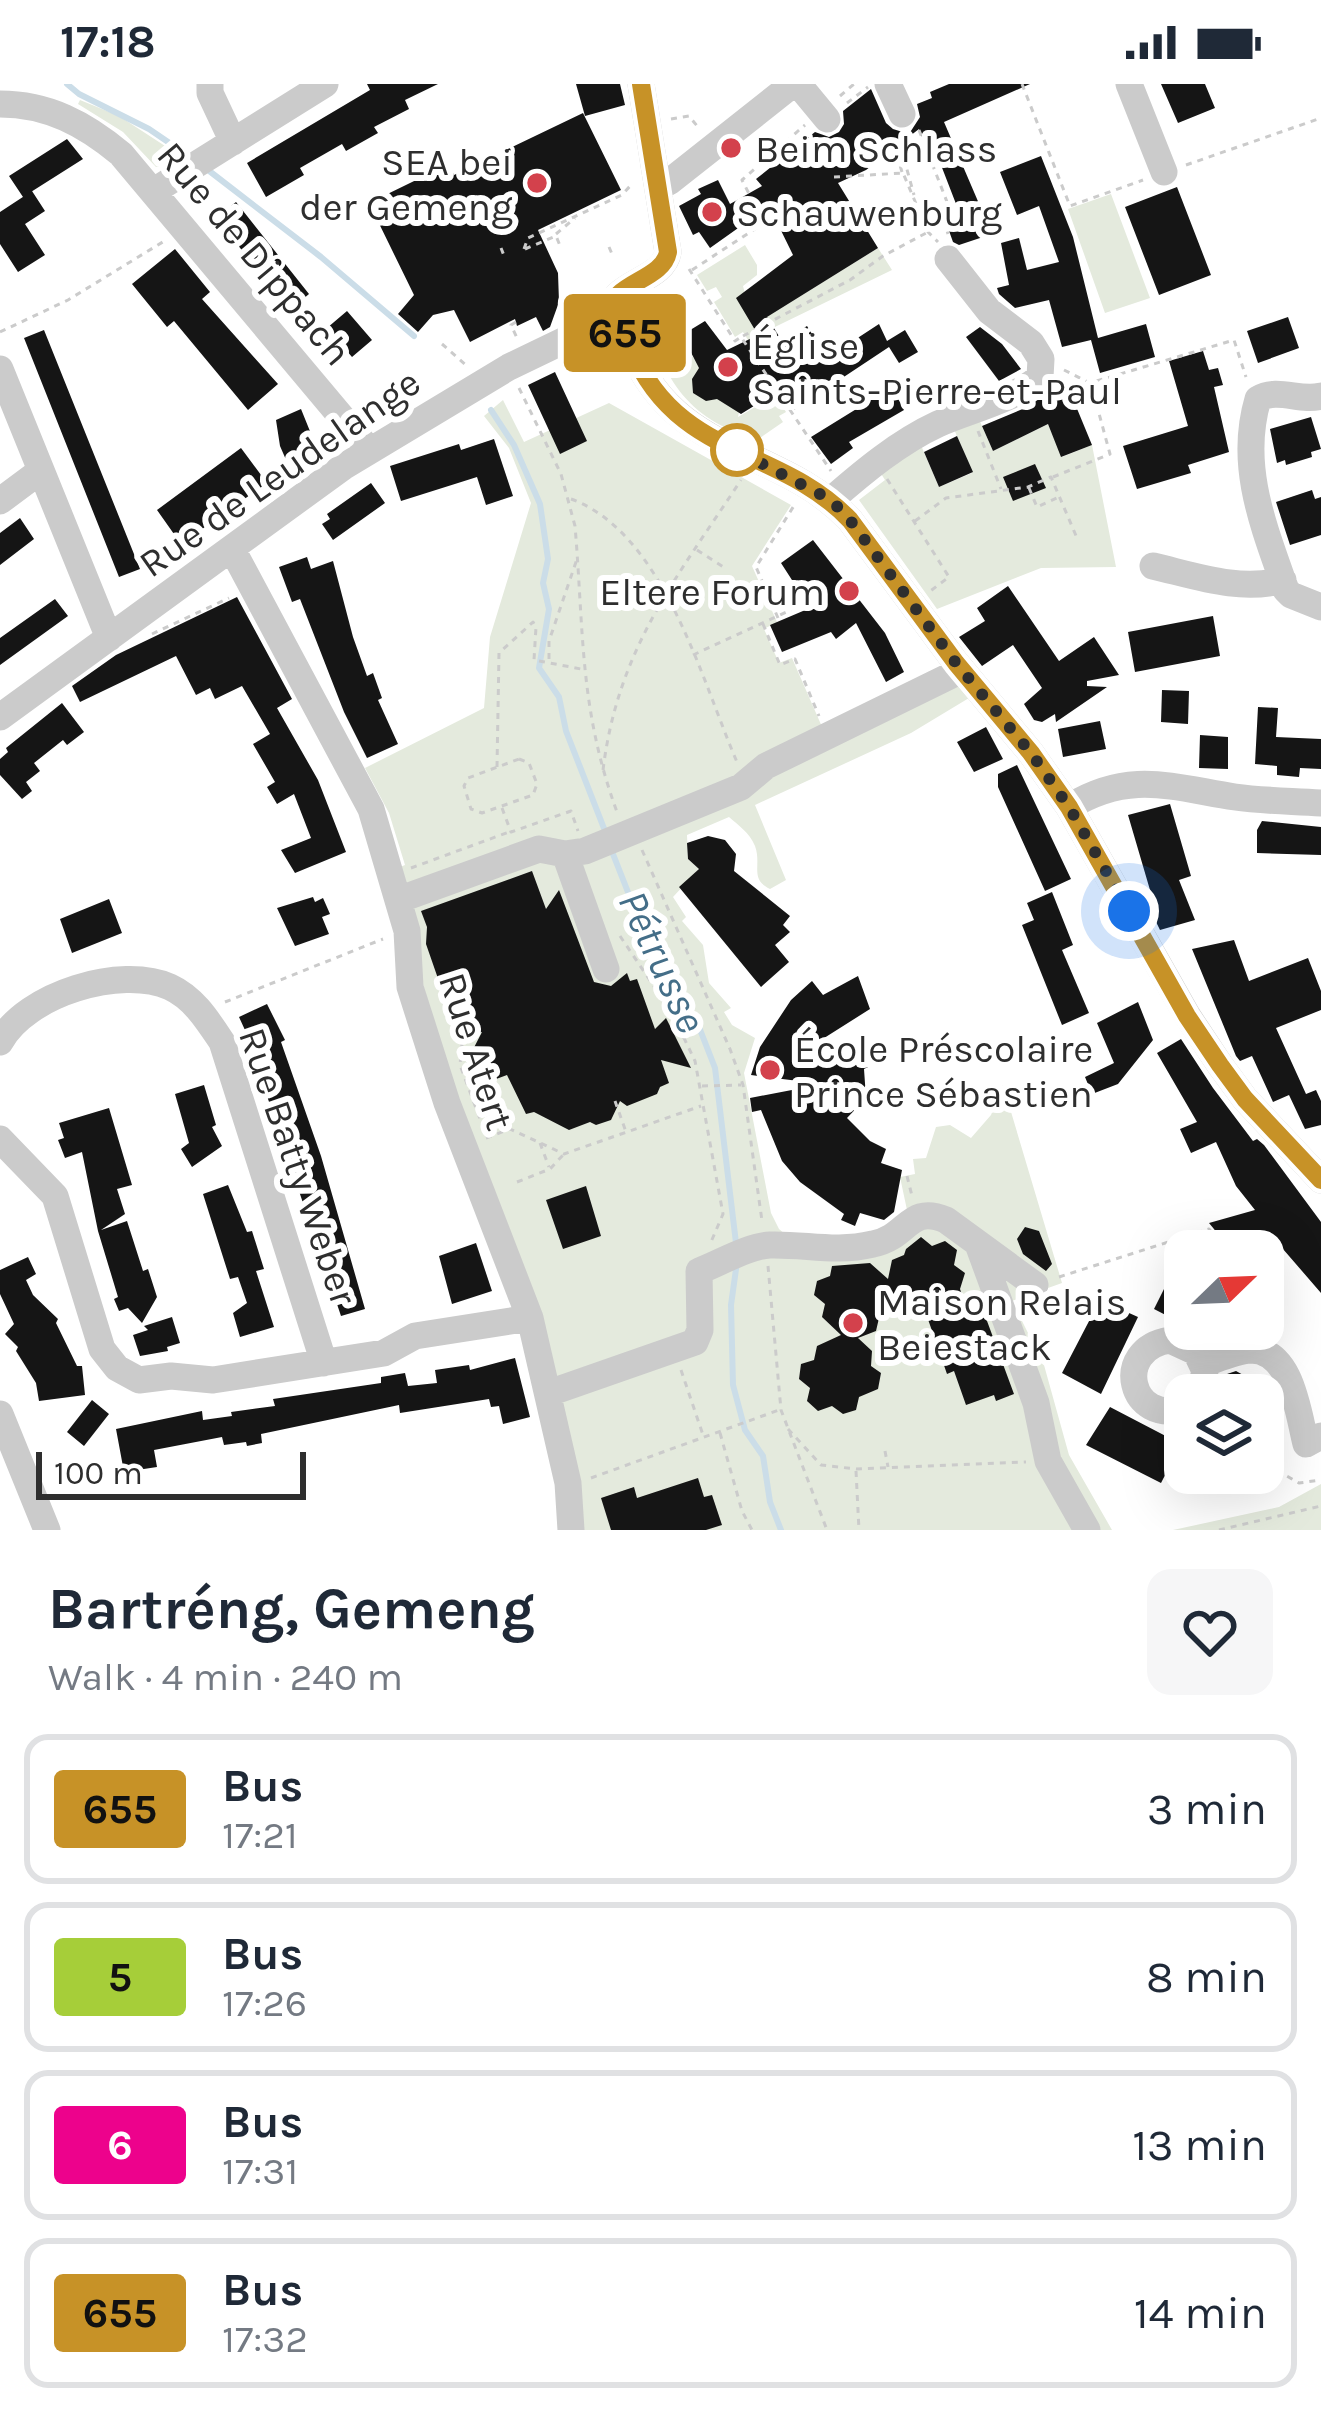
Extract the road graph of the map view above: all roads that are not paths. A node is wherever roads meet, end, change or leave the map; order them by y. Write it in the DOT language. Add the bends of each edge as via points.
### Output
graph roads {
  1 [pos="210,84"];
  2 [pos="325,84"];
  3 [pos="641,84"];
  4 [pos="795,84"];
  5 [pos="1129,84"];
  6 [pos="17,97"];
  7 [pos="827,115"];
  8 [pos="224,148"];
  9 [pos="1164,172"];
  10 [pos="670,182"];
  11 [pos="166,183"];
  12 [pos="948,259"];
  13 [pos="617,315"];
  14 [pos="0,369"];
  15 [pos="1321,395"];
  16 [pos="370,451"];
  17 [pos="39,472"];
  18 [pos="827,492"];
  19 [pos="0,501"];
  20 [pos="232,549"];
  21 [pos="1153,566"];
  22 [pos="1283,580"];
  23 [pos="1321,607"];
  24 [pos="109,638"];
  25 [pos="962,670"];
  26 [pos="0,717"];
  27 [pos="1321,803"];
  28 [pos="1069,807"];
  29 [pos="580,851"];
  30 [pos="395,888"];
  31 [pos="606,969"];
  32 [pos="0,1042"];
  33 [pos="0,1139"];
  34 [pos="1315,1163"];
  35 [pos="978,1244"];
  36 [pos="1035,1286"];
  37 [pos="530,1318"];
  38 [pos="324,1363"];
  39 [pos="1203,1364"];
  40 [pos="1203,1374"];
  41 [pos="549,1393"];
  42 [pos="1164,1411"];
  43 [pos="0,1414"];
  44 [pos="1321,1436"];
  45 [pos="47,1530"];
  46 [pos="571,1530"];
  47 [pos="1088,1530"];
  1 -- 8 [label="street"];
  2 -- 8 [label="street"];
  3 -- 13 [label="street" via="678,266 618,295"];
  4 -- 7 [label="street"];
  4 -- 10 [label="street"];
  5 -- 9 [label="street"];
  6 -- 11 [label="street, Rue de Dippach" via="98,134"];
  8 -- 11 [label="street"];
  11 -- 16 [label="street, Rue de Dippach" via="182,229"];
  12 -- 18 [label="street" via="989,311 1031,343 1040,377 935,426"];
  13 -- 16 [label="street, Rue de Leudelange" via="505,364"];
  13 -- 18 [label="street" via="640,371 667,408"];
  14 -- 17 [label="street"];
  15 -- 22 [label="street" via="1265,394 1252,418 1250,482"];
  16 -- 20 [label="street, Rue de Leudelange"];
  17 -- 19 [label="street"];
  17 -- 24 [label="street"];
  18 -- 25 [label="street"];
  20 -- 24 [label="street, Rue de Leudelange"];
  20 -- 30 [label="street, Rue Atert" via="371,809"];
  21 -- 22 [label="street" via="1229,584"];
  22 -- 23 [label="street" via="1292,596"];
  24 -- 26 [label="street, Rue de Leudelange"];
  25 -- 28 [label="street"];
  25 -- 29 [label="street" via="766,766 741,787"];
  27 -- 28 [label="street" via="1154,782 1112,787"];
  28 -- 34 [label="street" via="1187,1016 1245,1099"];
  29 -- 30 [label="street" via="538,849"];
  29 -- 31 [label="street"];
  30 -- 37 [label="street, Rue Atert" via="410,987"];
  32 -- 38 [label="street, Rue Batty Weber" via="29,1013 105,979 174,988 202,1011 222,1042"];
  33 -- 38 [label="street, Rue Batty Weber" via="55,1196 102,1349 117,1368 139,1379 213,1381"];
  35 -- 36 [label="street"];
  35 -- 41 [label="street" via="929,1213 880,1243 822,1251 766,1245 709,1267 695,1342"];
  35 -- 47 [label="street" via="1036,1403 1048,1461"];
  37 -- 38 [label="street, Rue Batty Weber" via="415,1336 384,1353"];
  37 -- 41 [label="street, Rue Atert"];
  39 -- 40 [label="street"];
  39 -- 42 [label="street" via="1184,1343 1148,1347 1133,1381 1141,1399"];
  39 -- 44 [label="street" via="1257,1350 1271,1355 1282,1365 1306,1444"];
  41 -- 46 [label="street, Rue Atert"];
  43 -- 45 [label="street"];
}
